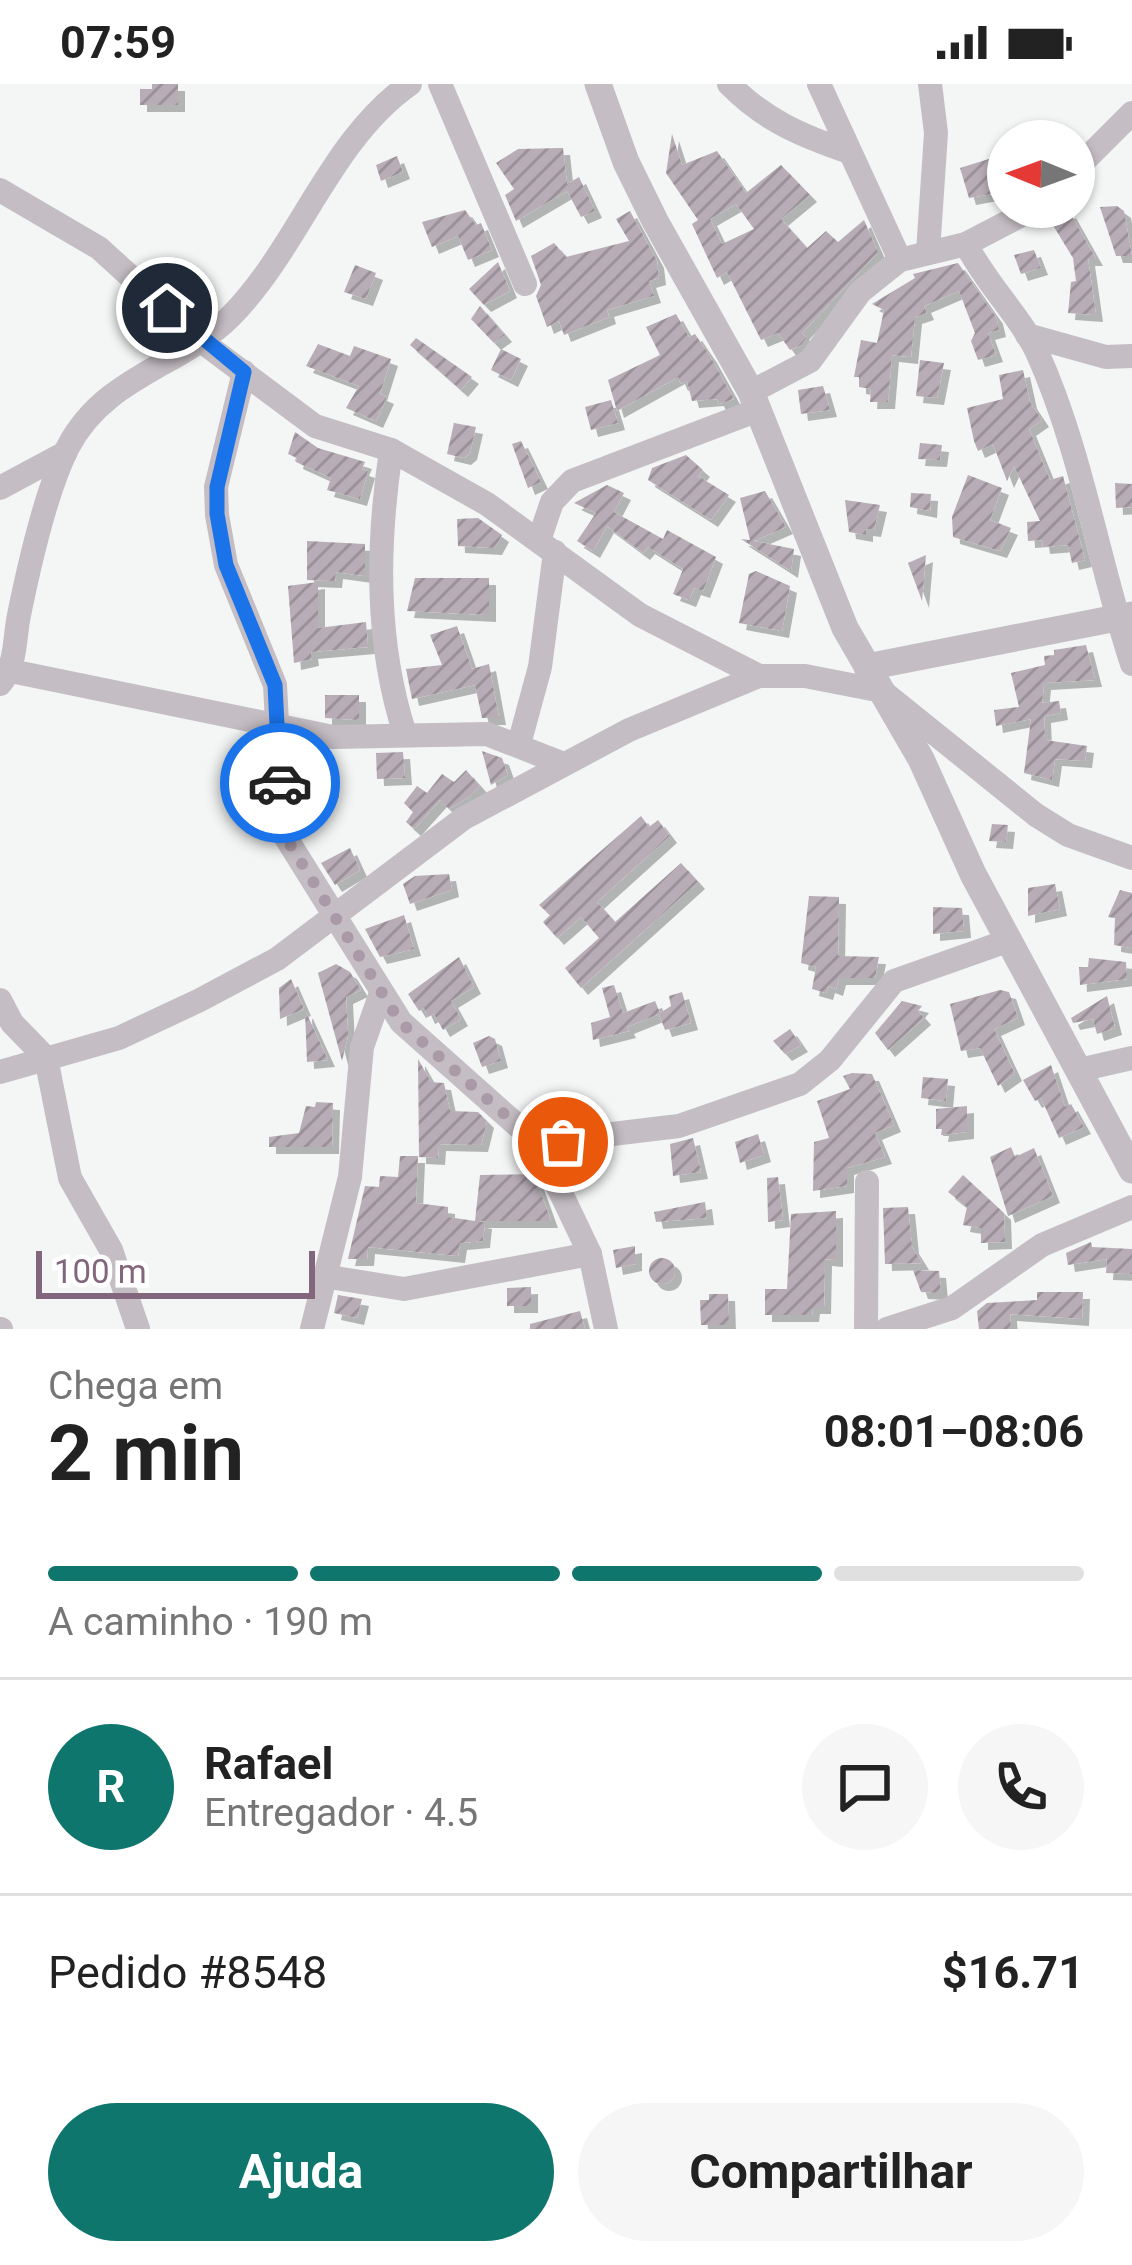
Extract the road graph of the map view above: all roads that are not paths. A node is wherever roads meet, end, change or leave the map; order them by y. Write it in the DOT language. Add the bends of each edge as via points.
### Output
graph roads {
  1 [pos="410,84"];
  2 [pos="440,84"];
  3 [pos="598,84"];
  4 [pos="729,84"];
  5 [pos="819,84"];
  6 [pos="930,84"];
  7 [pos="1132,113"];
  8 [pos="1095,150"];
  9 [pos="849,152"];
  10 [pos="0,190"];
  11 [pos="996,228"];
  12 [pos="966,244"];
  13 [pos="928,252"];
  14 [pos="900,260"];
  15 [pos="525,284"];
  16 [pos="1027,335"];
  17 [pos="201,341"];
  18 [pos="1132,356"];
  19 [pos="244,372"];
  20 [pos="755,401"];
  21 [pos="391,450"];
  22 [pos="65,453"];
  23 [pos="0,488"];
  24 [pos="547,546"];
  25 [pos="1126,615"];
  26 [pos="1132,664"];
  27 [pos="867,667"];
  28 [pos="759,676"];
  29 [pos="5,677"];
  30 [pos="882,692"];
  31 [pos="281,729"];
  32 [pos="405,734"];
  33 [pos="519,744"];
  34 [pos="561,764"];
  35 [pos="1132,858"];
  36 [pos="337,916"];
  37 [pos="1010,940"];
  38 [pos="381,993"];
  39 [pos="4,1016"];
  40 [pos="46,1058"];
  41 [pos="1132,1058"];
  42 [pos="1079,1070"];
  43 [pos="0,1072"];
  44 [pos="537,1143"];
  45 [pos="1132,1170"];
  46 [pos="866,1182"];
  47 [pos="1132,1207"];
  48 [pos="590,1255"];
  49 [pos="323,1276"];
  50 [pos="138,1329"];
  51 [pos="312,1329"];
  52 [pos="606,1329"];
  53 [pos="866,1329"];
  54 [pos="886,1329"];
  1 -- 17 [label="street" via="342,157 232,315"];
  2 -- 15 [label="street"];
  3 -- 20 [label="street" via="646,202"];
  4 -- 9 [label="street" via="782,126"];
  5 -- 9 [label="street"];
  6 -- 13 [label="street" via="936,134"];
  7 -- 8 [label="street"];
  9 -- 14 [label="street"];
  10 -- 17 [label="street" via="99,248"];
  11 -- 12 [label="street"];
  12 -- 13 [label="street"];
  12 -- 16 [label="street"];
  13 -- 14 [label="street"];
  14 -- 20 [label="street" via="860,292 810,362"];
  16 -- 18 [label="street" via="1106,357"];
  16 -- 25 [label="street"];
  17 -- 19 [label="street"];
  17 -- 22 [label="street" via="136,374"];
  19 -- 21 [label="street" via="315,426"];
  19 -- 31 [label="street" via="217,514 226,565 275,685"];
  20 -- 24 [label="street" via="572,481 552,502"];
  20 -- 27 [label="street"];
  21 -- 24 [label="street"];
  21 -- 32 [label="street" via="382,508 383,648"];
  22 -- 23 [label="street"];
  22 -- 29 [label="street"];
  24 -- 28 [label="street" via="640,614"];
  24 -- 33 [label="street" via="540,667"];
  25 -- 26 [label="street"];
  25 -- 27 [label="street"];
  27 -- 30 [label="street"];
  28 -- 30 [label="street"];
  28 -- 34 [label="street"];
  29 -- 31 [label="street"];
  30 -- 35 [label="street" via="1036,815"];
  30 -- 37 [label="street"];
  31 -- 32 [label="street"];
  31 -- 36 [label="street" via="283,833"];
  32 -- 33 [label="street" via="487,734"];
  33 -- 34 [label="street"];
  34 -- 36 [label="street" via="464,818"];
  36 -- 38 [label="street"];
  36 -- 40 [label="street" via="277,959 146,1028"];
  37 -- 42 [label="street"];
  37 -- 44 [label="street" via="894,981 800,1084 679,1126"];
  38 -- 44 [label="street" via="400,1022"];
  38 -- 49 [label="street" via="362,1047 350,1177"];
  39 -- 40 [label="street"];
  40 -- 43 [label="street"];
  40 -- 50 [label="street" via="70,1178 111,1250"];
  41 -- 42 [label="street"];
  42 -- 45 [label="street"];
  44 -- 48 [label="street"];
  46 -- 53 [label="street"];
  47 -- 54 [label="street" via="1042,1245 952,1308"];
  48 -- 49 [label="street" via="404,1288"];
  48 -- 52 [label="street"];
  49 -- 51 [label="street"];
}
